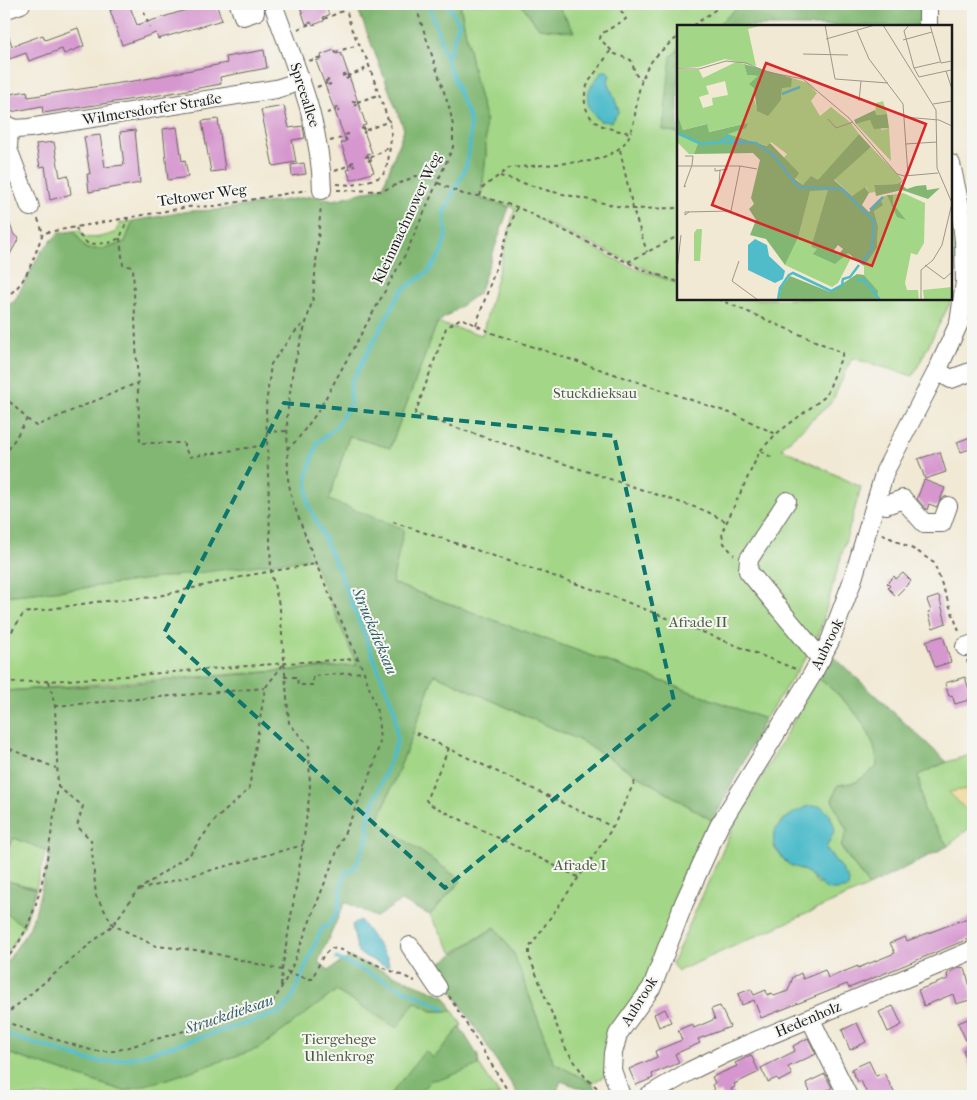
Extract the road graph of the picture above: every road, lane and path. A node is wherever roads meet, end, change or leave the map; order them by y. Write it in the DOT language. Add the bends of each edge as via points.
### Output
graph roads {
  1 [pos="21,4"];
  2 [pos="141,4"];
  3 [pos="239,4"];
  4 [pos="273,4"];
  5 [pos="345,4"];
  6 [pos="416,4"];
  7 [pos="617,4"];
  8 [pos="723,4"];
  9 [pos="928,4"];
  10 [pos="4,10"];
  11 [pos="346,10"];
  12 [pos="255,12"];
  13 [pos="324,19"];
  14 [pos="694,25"];
  15 [pos="928,25"];
  16 [pos="150,28"];
  17 [pos="677,38"];
  18 [pos="358,45"];
  19 [pos="610,51"];
  20 [pos="335,52"];
  21 [pos="369,65"];
  22 [pos="342,76"];
  23 [pos="347,76"];
  24 [pos="301,80"];
  25 [pos="330,80"];
  26 [pos="344,80"];
  27 [pos="642,80"];
  28 [pos="331,84"];
  29 [pos="379,94"];
  30 [pos="352,102"];
  31 [pos="357,102"];
  32 [pos="353,106"];
  33 [pos="339,107"];
  34 [pos="340,110"];
  35 [pos="390,120"];
  36 [pos="6,126"];
  37 [pos="361,129"];
  38 [pos="366,130"];
  39 [pos="363,133"];
  40 [pos="630,133"];
  41 [pos="349,134"];
  42 [pos="350,138"];
  43 [pos="390,147"];
  44 [pos="620,150"];
  45 [pos="365,158"];
  46 [pos="370,158"];
  47 [pos="367,161"];
  48 [pos="354,162"];
  49 [pos="352,164"];
  50 [pos="8,165"];
  51 [pos="355,166"];
  52 [pos="952,169"];
  53 [pos="321,172"];
  54 [pos="500,176"];
  55 [pos="440,177"];
  56 [pos="438,183"];
  57 [pos="343,184"];
  58 [pos="322,190"];
  59 [pos="480,196"];
  60 [pos="30,207"];
  61 [pos="517,207"];
  62 [pos="677,208"];
  63 [pos="633,209"];
  64 [pos="128,218"];
  65 [pos="76,228"];
  66 [pos="677,237"];
  67 [pos="120,238"];
  68 [pos="647,252"];
  69 [pos="628,262"];
  70 [pos="677,282"];
  71 [pos="4,297"];
  72 [pos="720,300"];
  73 [pos="307,320"];
  74 [pos="476,325"];
  75 [pos="937,371"];
  76 [pos="973,371"];
  77 [pos="138,382"];
  78 [pos="4,396"];
  79 [pos="27,419"];
  80 [pos="286,431"];
  81 [pos="266,432"];
  82 [pos="776,434"];
  83 [pos="266,445"];
  84 [pos="286,450"];
  85 [pos="760,450"];
  86 [pos="4,457"];
  87 [pos="774,459"];
  88 [pos="787,501"];
  89 [pos="876,502"];
  90 [pos="948,506"];
  91 [pos="725,521"];
  92 [pos="393,522"];
  93 [pos="886,536"];
  94 [pos="316,564"];
  95 [pos="748,571"];
  96 [pos="271,572"];
  97 [pos="959,630"];
  98 [pos="4,634"];
  99 [pos="969,645"];
  100 [pos="358,659"];
  101 [pos="821,659"];
  102 [pos="285,662"];
  103 [pos="364,672"];
  104 [pos="812,675"];
  105 [pos="284,677"];
  106 [pos="49,681"];
  107 [pos="973,682"];
  108 [pos="4,683"];
  109 [pos="265,688"];
  110 [pos="55,706"];
  111 [pos="416,733"];
  112 [pos="4,743"];
  113 [pos="449,748"];
  114 [pos="56,768"];
  115 [pos="636,779"];
  116 [pos="58,787"];
  117 [pos="612,827"];
  118 [pos="303,845"];
  119 [pos="578,877"];
  120 [pos="137,891"];
  121 [pos="113,925"];
  122 [pos="410,946"];
  123 [pos="973,951"];
  124 [pos="4,961"];
  125 [pos="282,970"];
  126 [pos="290,972"];
  127 [pos="416,981"];
  128 [pos="281,988"];
  129 [pos="438,988"];
  130 [pos="4,1016"];
  131 [pos="810,1018"];
  132 [pos="4,1021"];
  133 [pos="619,1093"];
  134 [pos="511,1096"];
  135 [pos="648,1096"];
  136 [pos="848,1096"];
  1 -- 10 [label="street"];
  2 -- 16 [label="path"];
  3 -- 12 [label="street" via="243,16"];
  4 -- 24 [label="street, Spreeallee"];
  5 -- 11 [label="path"];
  6 -- 55 [label="path, Kleinmachnower Weg" via="454,126 453,148"];
  7 -- 19 [label="path" via="626,19 601,34 600,39"];
  8 -- 14 [label="path"];
  9 -- 15 [label="street"];
  11 -- 13 [label="path"];
  11 -- 18 [label="path"];
  17 -- 27 [label="path" via="648,68"];
  18 -- 20 [label="path"];
  18 -- 21 [label="path"];
  19 -- 27 [label="path" via="631,60 636,75"];
  19 -- 40 [label="path" via="589,81 583,97 585,106 592,119 602,126"];
  21 -- 23 [label="path"];
  21 -- 29 [label="path"];
  22 -- 23 [label="path"];
  23 -- 26 [label="path"];
  24 -- 36 [label="street, Wilmersdorfer Straße" via="276,89 145,110 28,128"];
  24 -- 53 [label="street, Spreeallee" via="317,134"];
  25 -- 28 [label="path" via="326,81 327,86"];
  27 -- 40 [label="path"];
  29 -- 31 [label="path"];
  29 -- 35 [label="path"];
  30 -- 31 [label="path"];
  31 -- 32 [label="path"];
  33 -- 34 [label="path" via="337,112"];
  35 -- 38 [label="path"];
  35 -- 43 [label="path"];
  36 -- 50 [label="street"];
  37 -- 38 [label="path"];
  38 -- 39 [label="path"];
  40 -- 44 [label="path"];
  41 -- 42 [label="path" via="344,135 346,140"];
  43 -- 46 [label="path"];
  43 -- 57 [label="path" via="385,170 378,178 353,185"];
  44 -- 54 [label="path" via="591,161 509,168"];
  44 -- 63 [label="path"];
  45 -- 46 [label="path"];
  46 -- 47 [label="path"];
  48 -- 49 [label="path"];
  49 -- 51 [label="path"];
  49 -- 53 [label="path" via="333,172"];
  50 -- 60 [label="street"];
  52 -- 75 [label="street, Aubrook" via="960,206 965,282 959,323"];
  53 -- 58 [label="street, Spreeallee"];
  54 -- 59 [label="path" via="482,188"];
  54 -- 63 [label="path" via="549,191"];
  55 -- 56 [label="path, Kleinmachnower Weg"];
  55 -- 58 [label="path, Teltower Weg" via="416,176 382,191"];
  56 -- 59 [label="path" via="464,195"];
  56 -- 84 [label="path, Kleinmachnower Weg" via="406,253 345,367 314,417"];
  58 -- 64 [label="path, Teltower Weg" via="304,190"];
  58 -- 73 [label="path" via="316,273"];
  59 -- 61 [label="path"];
  61 -- 69 [label="path"];
  61 -- 74 [label="path"];
  62 -- 63 [label="path"];
  63 -- 68 [label="path"];
  64 -- 65 [label="path, Teltower Weg"];
  64 -- 67 [label="path"];
  65 -- 67 [label="path" via="88,244 109,243"];
  65 -- 71 [label="path, Teltower Weg" via="43,234 20,284"];
  66 -- 68 [label="path"];
  67 -- 77 [label="path" via="123,265 133,267"];
  68 -- 69 [label="path"];
  69 -- 70 [label="path"];
  72 -- 82 [label="path" via="843,353 826,396"];
  73 -- 80 [label="path" via="293,369"];
  73 -- 81 [label="path" via="271,364"];
  74 -- 82 [label="path" via="736,415"];
  74 -- 91 [label="path" via="461,318 446,328 415,414 706,511"];
  75 -- 76 [label="street" via="951,379"];
  75 -- 89 [label="street, Aubrook" via="888,464"];
  77 -- 79 [label="path" via="36,426"];
  77 -- 83 [label="path" via="140,443 183,443 189,457"];
  78 -- 79 [label="path"];
  79 -- 86 [label="path"];
  80 -- 81 [label="path"];
  80 -- 84 [label="path"];
  81 -- 83 [label="path"];
  82 -- 85 [label="path"];
  83 -- 96 [label="path"];
  84 -- 94 [label="path" via="292,500"];
  85 -- 87 [label="path"];
  85 -- 91 [label="path"];
  88 -- 95 [label="street" via="749,559"];
  89 -- 90 [label="street" via="886,505 903,499 924,523 942,523"];
  89 -- 101 [label="street, Aubrook" via="839,622"];
  91 -- 95 [label="path" via="723,542"];
  92 -- 104 [label="path" via="604,593"];
  93 -- 97 [label="path" via="934,563"];
  94 -- 96 [label="path"];
  94 -- 100 [label="path"];
  95 -- 101 [label="street"];
  96 -- 98 [label="path" via="154,597 24,613 12,631"];
  96 -- 102 [label="path" via="280,609"];
  99 -- 107 [label="path"];
  100 -- 102 [label="path"];
  100 -- 103 [label="path"];
  101 -- 104 [label="street, Aubrook"];
  102 -- 105 [label="path"];
  102 -- 106 [label="path"];
  102 -- 109 [label="path"];
  103 -- 105 [label="path" via="313,676 313,685 298,685 297,677"];
  103 -- 126 [label="path" via="378,714 380,742 372,771"];
  104 -- 133 [label="street, Aubrook" via="719,826 684,903 652,986 618,1034 612,1062"];
  105 -- 118 [label="path" via="289,723 309,746 310,790"];
  106 -- 108 [label="path"];
  106 -- 110 [label="path"];
  109 -- 110 [label="path"];
  109 -- 120 [label="path" via="249,788 214,821 190,854"];
  110 -- 114 [label="path"];
  111 -- 113 [label="path"];
  112 -- 114 [label="path" via="10,749"];
  113 -- 117 [label="path"];
  113 -- 119 [label="path" via="426,800 429,804"];
  114 -- 116 [label="path"];
  115 -- 117 [label="path"];
  116 -- 121 [label="path" via="82,806 77,826 91,840 96,896"];
  116 -- 124 [label="path" via="51,842 33,908 27,927"];
  117 -- 119 [label="path"];
  118 -- 120 [label="path"];
  118 -- 125 [label="path"];
  119 -- 133 [label="path" via="529,948 529,956 576,1067 604,1094"];
  120 -- 121 [label="path"];
  121 -- 125 [label="path" via="156,946 204,951"];
  121 -- 130 [label="path"];
  122 -- 129 [label="street"];
  123 -- 131 [label="street, Hedenholz"];
  125 -- 126 [label="path"];
  125 -- 128 [label="path"];
  126 -- 127 [label="path" via="312,979 323,956 331,948"];
  126 -- 128 [label="path"];
  128 -- 132 [label="path" via="275,999 226,1019 115,1051 94,1051"];
  129 -- 134 [label="path" via="454,1002"];
  131 -- 135 [label="street, Hedenholz" via="690,1070"];
  131 -- 136 [label="street"];
}
